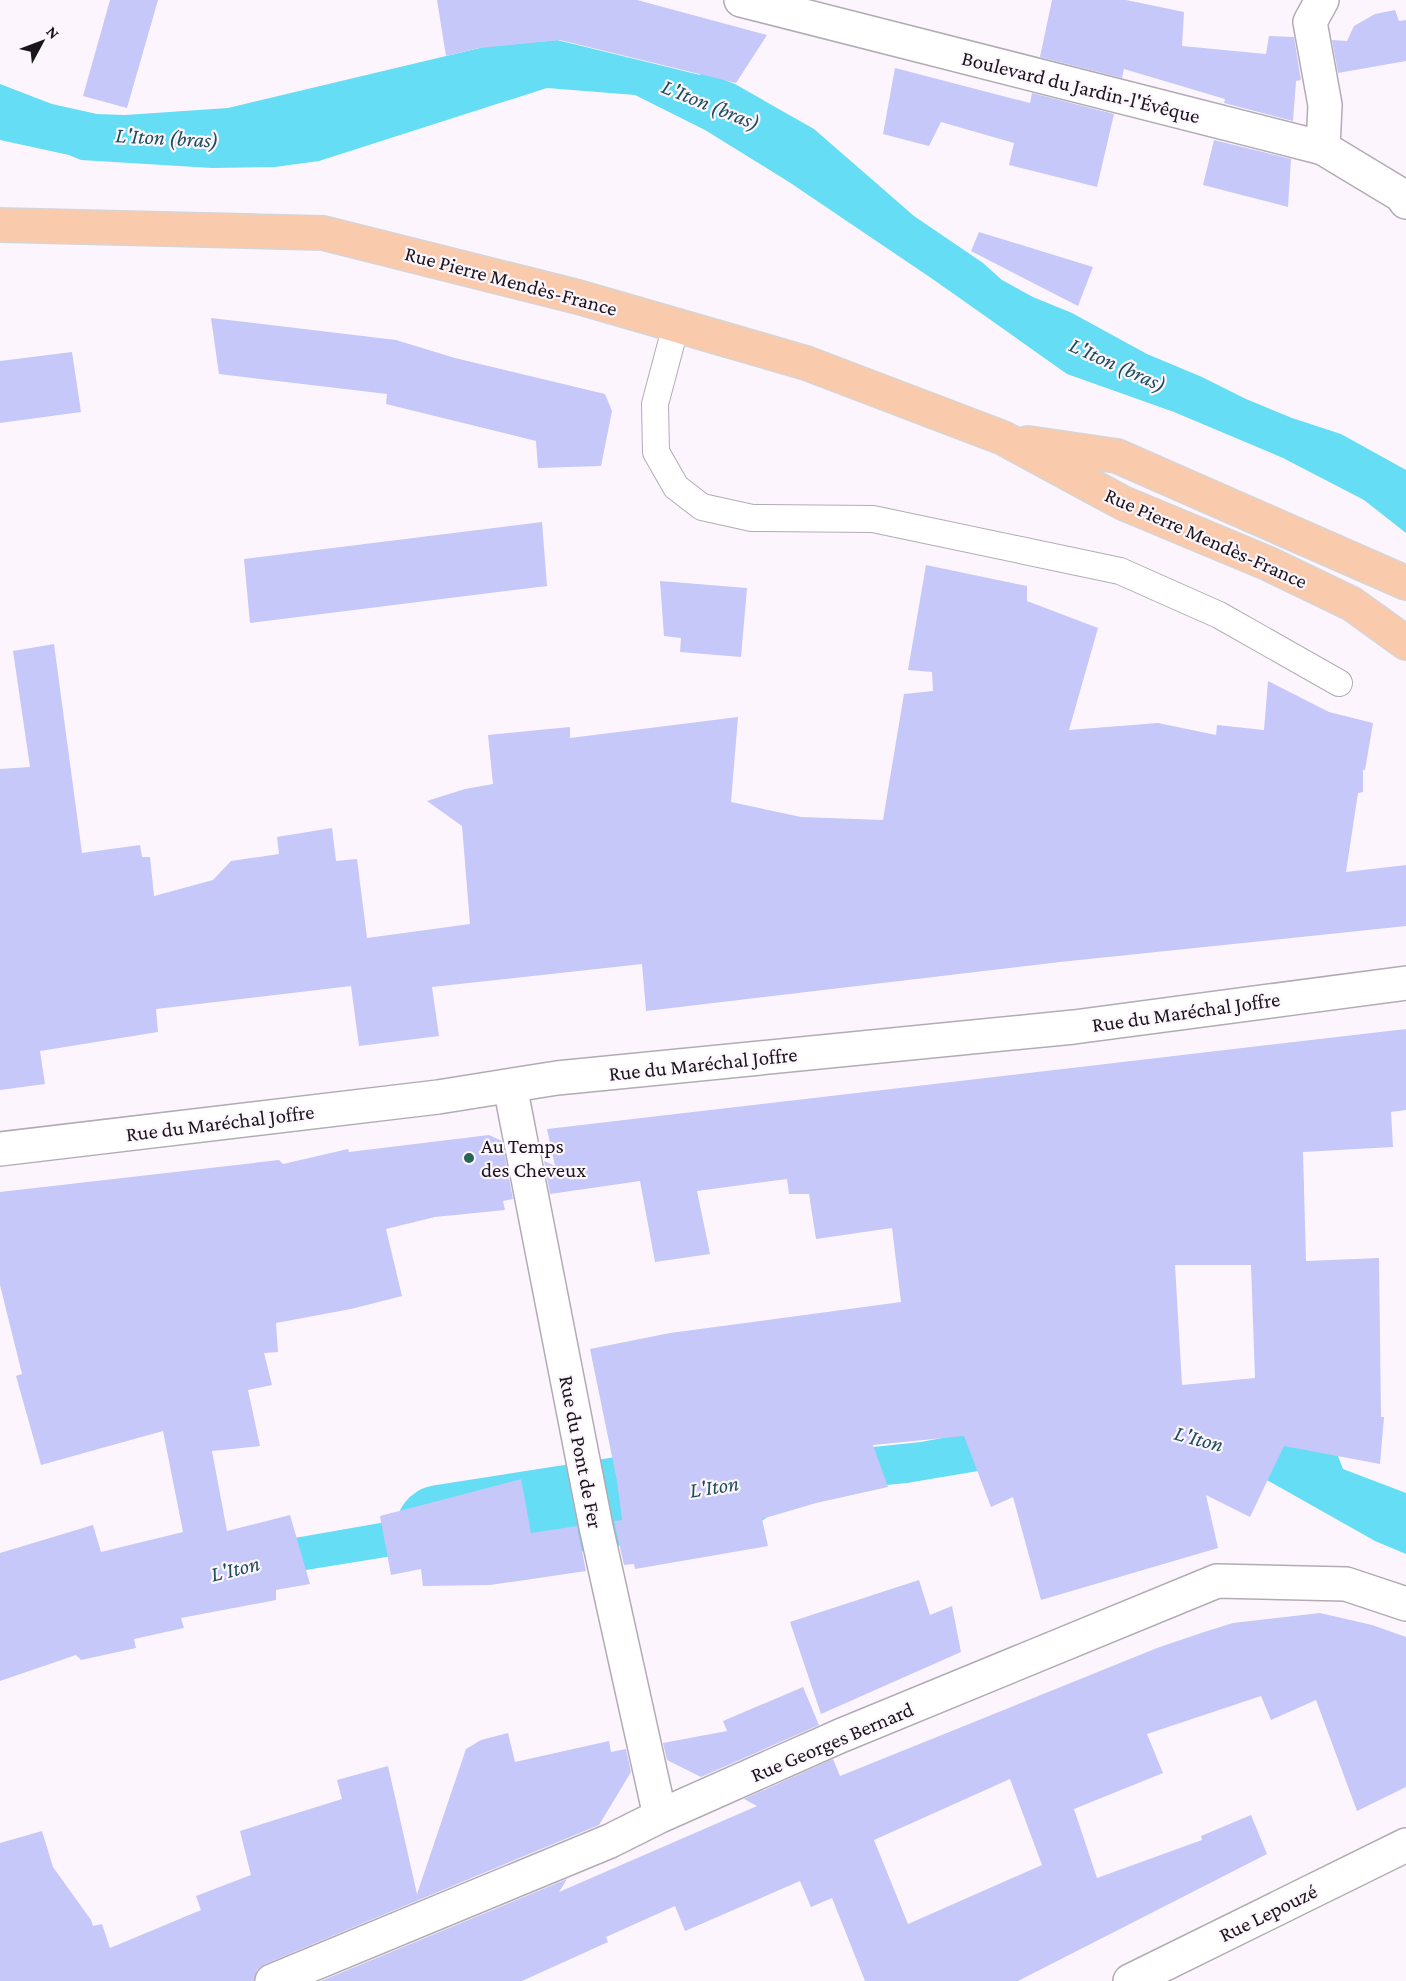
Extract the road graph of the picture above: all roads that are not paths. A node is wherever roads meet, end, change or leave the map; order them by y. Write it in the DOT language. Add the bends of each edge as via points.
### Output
graph roads {
  1 [pos="741,0"];
  2 [pos="1322,0"];
  3 [pos="1323,148"];
  4 [pos="1404,196"];
  5 [pos="0,225"];
  6 [pos="676,325"];
  7 [pos="1003,438"];
  8 [pos="1406,583"];
  9 [pos="1406,643"];
  10 [pos="1339,683"];
  11 [pos="1406,983"];
  12 [pos="510,1086"];
  13 [pos="0,1149"];
  14 [pos="1406,1604"];
  15 [pos="660,1816"];
  16 [pos="1406,1845"];
  17 [pos="272,1981"];
  18 [pos="1130,1981"];
  1 -- 3 [label="street, Boulevard du Jardin-l'Évêque"];
  2 -- 3 [label="street" via="1310,22 1326,105"];
  3 -- 4 [label="street, Boulevard du Jardin-l'Évêque"];
  5 -- 6 [label="main road, Rue Pierre Mendès-France" via="323,232"];
  6 -- 7 [label="main road, Rue Pierre Mendès-France" via="806,363"];
  6 -- 10 [label="lane" via="655,404 656,453 676,487 702,507 752,518 873,519 1119,571 1219,615"];
  7 -- 8 [label="main road, Rue Pierre Mendès-France" via="1117,456"];
  7 -- 9 [label="main road, Rue Pierre Mendès-France" via="1123,503 1269,564 1352,604"];
  11 -- 12 [label="street, Rue du Maréchal Joffre" via="1074,1027"];
  12 -- 13 [label="street, Rue du Maréchal Joffre"];
  12 -- 15 [label="street, Rue du Pont de Fer" via="596,1527"];
  14 -- 15 [label="street, Rue Georges Bernard" via="1346,1584 1217,1581 840,1736"];
  15 -- 17 [label="street, Rue Georges Bernard" via="610,1841"];
  16 -- 18 [label="street, Rue Lepouzé"];
}
